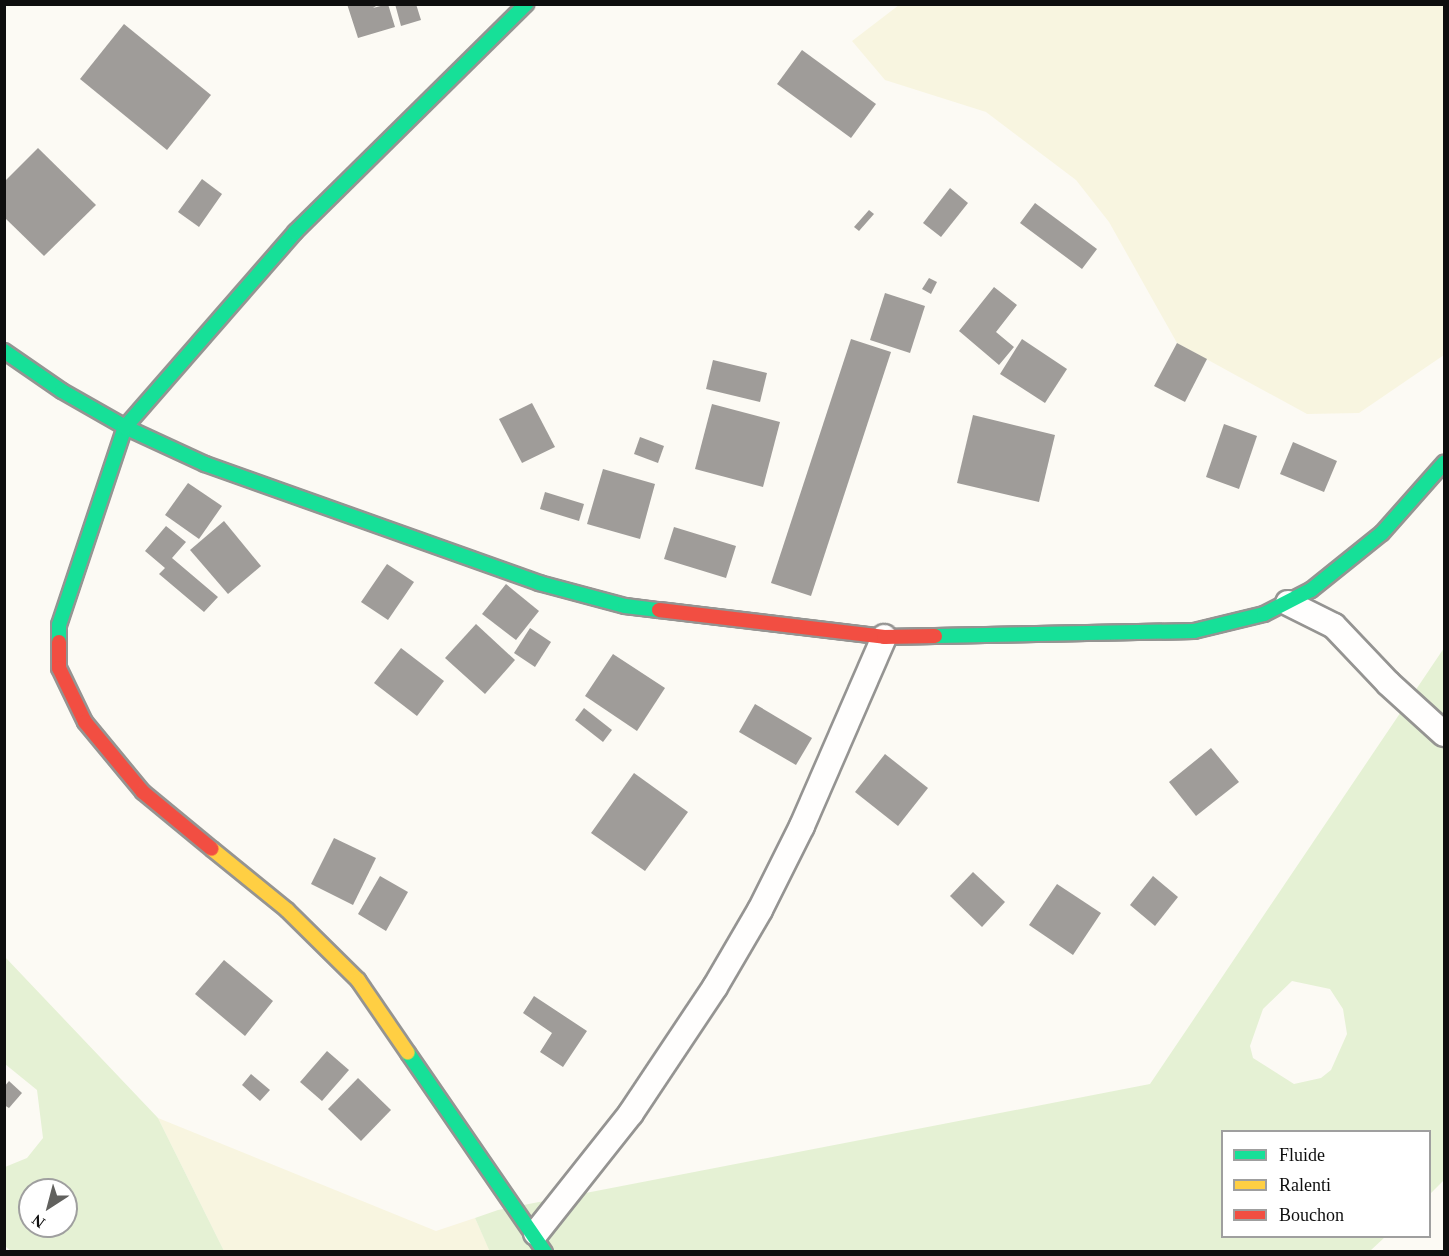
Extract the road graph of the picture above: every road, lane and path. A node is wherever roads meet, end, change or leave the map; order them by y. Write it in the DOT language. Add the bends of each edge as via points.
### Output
graph roads {
  1 [pos="526,4"];
  2 [pos="4,351"];
  3 [pos="125,428"];
  4 [pos="1444,463"];
  5 [pos="1288,603"];
  6 [pos="884,638"];
  7 [pos="1444,734"];
  8 [pos="540,1242"];
  1 -- 3 [label="street" via="295,232"];
  2 -- 3 [label="street"];
  3 -- 6 [label="street" via="205,464 382,530 579,595 625,606"];
  3 -- 8 [label="street" via="59,625 59,668 85,722 143,792 286,910 358,980"];
  4 -- 5 [label="street" via="1382,533 1311,590"];
  5 -- 6 [label="street" via="1232,624 1194,631"];
  5 -- 7 [label="street" via="1334,626"];
  6 -- 8 [label="street" via="802,826 755,919 631,1113"];
}
